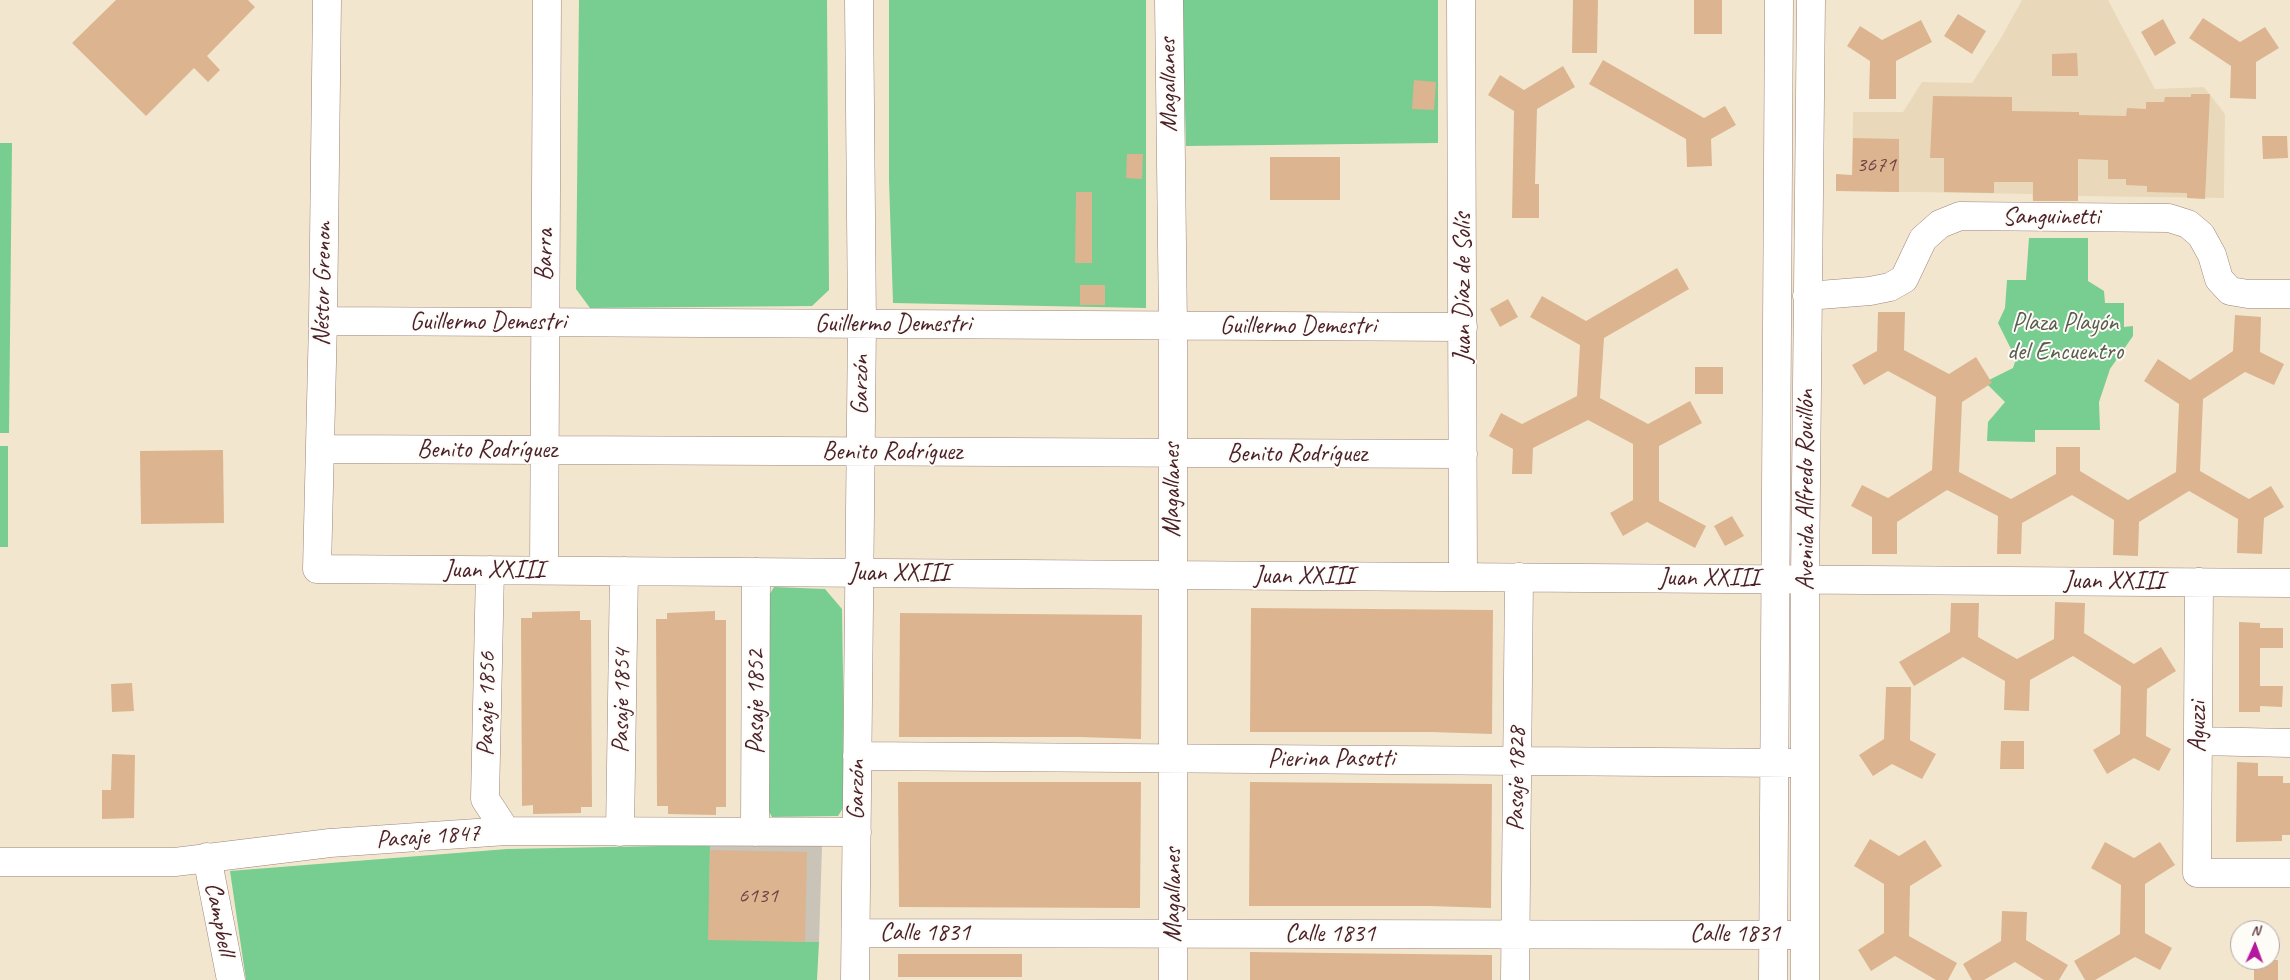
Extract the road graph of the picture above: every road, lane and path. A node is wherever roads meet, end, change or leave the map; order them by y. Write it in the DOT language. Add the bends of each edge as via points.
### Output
graph roads {
  1 [pos="327,0"];
  2 [pos="547,0"];
  3 [pos="859,0"];
  4 [pos="1169,0"];
  5 [pos="1461,0"];
  6 [pos="1779,0"];
  7 [pos="1811,0"];
  8 [pos="2290,294"];
  9 [pos="1807,296"];
  10 [pos="323,321"];
  11 [pos="545,322"];
  12 [pos="862,324"];
  13 [pos="1173,326"];
  14 [pos="1463,327"];
  15 [pos="320,449"];
  16 [pos="544,450"];
  17 [pos="861,452"];
  18 [pos="1173,453"];
  19 [pos="1463,454"];
  20 [pos="317,569"];
  21 [pos="490,570"];
  22 [pos="544,570"];
  23 [pos="624,571"];
  24 [pos="756,572"];
  25 [pos="859,572"];
  26 [pos="1172,575"];
  27 [pos="1463,577"];
  28 [pos="1519,577"];
  29 [pos="1774,579"];
  30 [pos="1805,579"];
  31 [pos="2199,582"];
  32 [pos="2290,583"];
  33 [pos="2198,741"];
  34 [pos="2290,743"];
  35 [pos="857,756"];
  36 [pos="1172,758"];
  37 [pos="1517,760"];
  38 [pos="1773,762"];
  39 [pos="1805,763"];
  40 [pos="506,832"];
  41 [pos="620,832"];
  42 [pos="755,832"];
  43 [pos="857,832"];
  44 [pos="207,857"];
  45 [pos="0,862"];
  46 [pos="2290,873"];
  47 [pos="856,933"];
  48 [pos="1172,933"];
  49 [pos="1515,934"];
  50 [pos="1773,934"];
  51 [pos="1804,935"];
  52 [pos="231,980"];
  53 [pos="855,980"];
  54 [pos="1173,980"];
  55 [pos="1515,980"];
  56 [pos="1772,980"];
  57 [pos="1805,980"];
  1 -- 10 [label="street, Néstor Grenon"];
  2 -- 11 [label="street, Barra"];
  3 -- 12 [label="street, Garzón"];
  4 -- 13 [label="street, Magallanes"];
  5 -- 14 [label="street, Juan Díaz de Solís"];
  6 -- 29 [label="street, Avenida Alfredo Rouillón"];
  7 -- 9 [label="street, Avenida Alfredo Rouillón"];
  8 -- 9 [label="street, Sanguinetti" via="2230,291 2219,279 2212,255 2201,235 2188,224 2169,218 1960,216 1940,224 1923,238 1904,278 1890,287"];
  9 -- 30 [label="street, Avenida Alfredo Rouillón"];
  10 -- 11 [label="street, Guillermo Demestri"];
  10 -- 15 [label="street, Néstor Grenon"];
  11 -- 12 [label="street, Guillermo Demestri"];
  11 -- 16 [label="street, Barra"];
  12 -- 13 [label="street, Guillermo Demestri"];
  12 -- 17 [label="street, Garzón"];
  13 -- 14 [label="street, Guillermo Demestri"];
  13 -- 18 [label="street, Magallanes"];
  14 -- 19 [label="street, Juan Díaz de Solís"];
  15 -- 16 [label="street, Benito Rodríguez"];
  15 -- 20 [label="street, Néstor Grenon"];
  16 -- 17 [label="street, Benito Rodríguez"];
  16 -- 22 [label="street, Barra"];
  17 -- 18 [label="street, Benito Rodríguez"];
  17 -- 25 [label="street, Garzón"];
  18 -- 19 [label="street, Benito Rodríguez"];
  18 -- 26 [label="street, Magallanes"];
  19 -- 27 [label="street, Juan Díaz de Solís"];
  20 -- 21 [label="street, Juan XXIII"];
  21 -- 22 [label="street, Juan XXIII"];
  21 -- 40 [label="street, Pasaje 1856" via="485,799"];
  22 -- 23 [label="street, Juan XXIII"];
  23 -- 24 [label="street, Juan XXIII"];
  23 -- 41 [label="street, Pasaje 1854"];
  24 -- 25 [label="street, Juan XXIII"];
  24 -- 42 [label="street, Pasaje 1852"];
  25 -- 26 [label="street, Juan XXIII"];
  25 -- 35 [label="street, Garzón"];
  26 -- 27 [label="street, Juan XXIII"];
  26 -- 36 [label="street, Magallanes"];
  27 -- 28 [label="street, Juan XXIII"];
  28 -- 29 [label="street, Juan XXIII"];
  28 -- 37 [label="street, Pasaje 1828"];
  29 -- 30 [label="street, Juan XXIII"];
  29 -- 38 [label="street, Avenida Alfredo Rouillón"];
  30 -- 31 [label="street, Juan XXIII"];
  30 -- 39 [label="street, Avenida Alfredo Rouillón"];
  31 -- 32 [label="street, Juan XXIII"];
  31 -- 33 [label="street, Aguzzi"];
  33 -- 34 [label="street"];
  33 -- 46 [label="street, Aguzzi" via="2197,873"];
  35 -- 36 [label="street, Pierina Pasotti"];
  35 -- 43 [label="street, Garzón"];
  36 -- 37 [label="street, Pierina Pasotti"];
  36 -- 48 [label="street, Magallanes"];
  37 -- 38 [label="street, Pierina Pasotti"];
  37 -- 49 [label="street, Pasaje 1828"];
  38 -- 39 [label="street, Pierina Pasotti"];
  38 -- 50 [label="street, Avenida Alfredo Rouillón"];
  39 -- 51 [label="street, Avenida Alfredo Rouillón"];
  40 -- 41 [label="street, Pasaje 1847"];
  40 -- 44 [label="street, Pasaje 1847" via="330,843"];
  41 -- 42 [label="street, Pasaje 1847"];
  42 -- 43 [label="street, Pasaje 1847"];
  43 -- 47 [label="street, Garzón"];
  44 -- 45 [label="street, Pasaje 1847" via="175,862"];
  44 -- 52 [label="street, Campbell"];
  47 -- 48 [label="street, Calle 1831"];
  47 -- 53 [label="street, Garzón"];
  48 -- 49 [label="street, Calle 1831"];
  48 -- 54 [label="street, Magallanes"];
  49 -- 50 [label="street, Calle 1831"];
  49 -- 55 [label="street, Pasaje 1828"];
  50 -- 51 [label="street, Calle 1831"];
  50 -- 56 [label="street, Avenida Alfredo Rouillón"];
  51 -- 57 [label="street, Avenida Alfredo Rouillón"];
}
